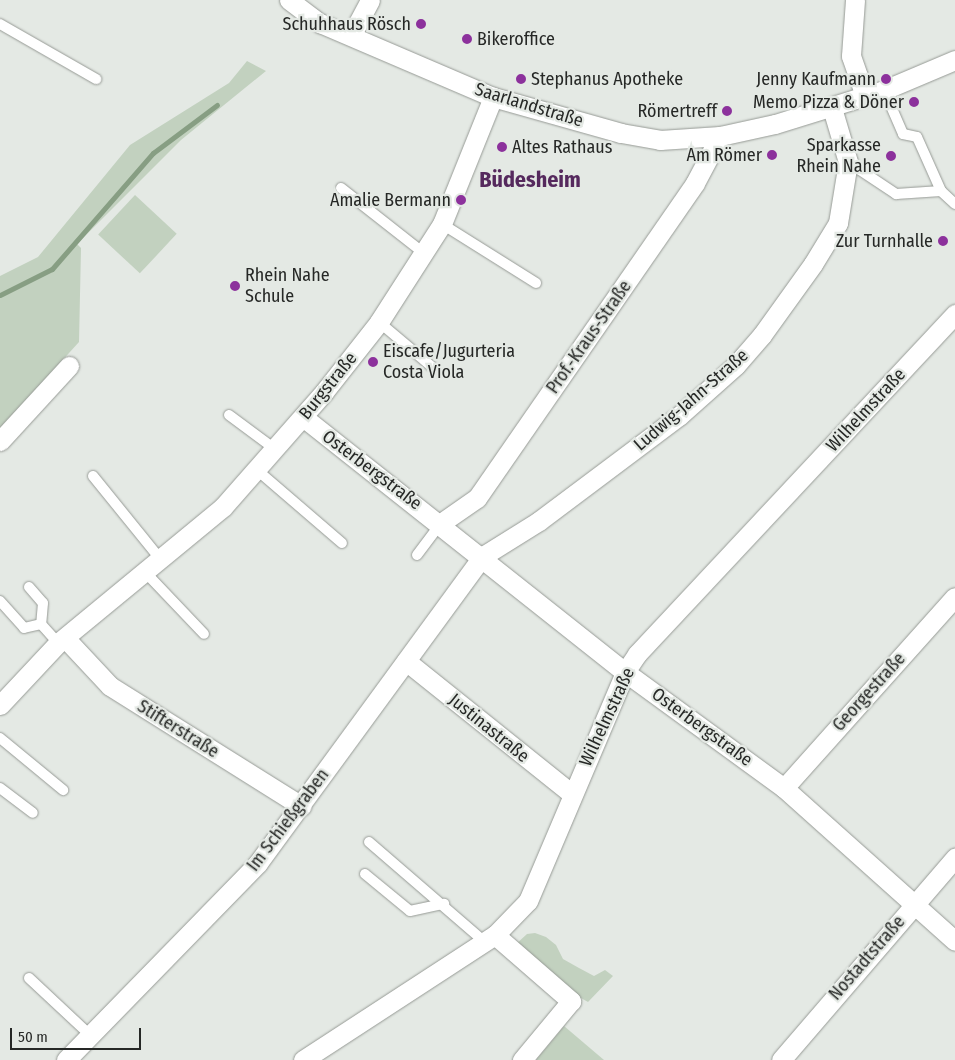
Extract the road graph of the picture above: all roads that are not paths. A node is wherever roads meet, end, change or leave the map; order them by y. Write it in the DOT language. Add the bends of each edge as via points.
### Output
graph roads {
  1 [pos="289,0"];
  2 [pos="370,0"];
  3 [pos="855,0"];
  4 [pos="0,24"];
  5 [pos="352,34"];
  6 [pos="955,60"];
  7 [pos="96,79"];
  8 [pos="884,90"];
  9 [pos="865,96"];
  10 [pos="493,97"];
  11 [pos="832,108"];
  12 [pos="720,136"];
  13 [pos="848,162"];
  14 [pos="341,188"];
  15 [pos="941,191"];
  16 [pos="955,204"];
  17 [pos="442,224"];
  18 [pos="425,254"];
  19 [pos="536,283"];
  20 [pos="955,314"];
  21 [pos="380,322"];
  22 [pos="68,366"];
  23 [pos="430,366"];
  24 [pos="229,415"];
  25 [pos="303,417"];
  26 [pos="0,441"];
  27 [pos="275,449"];
  28 [pos="257,470"];
  29 [pos="93,476"];
  30 [pos="441,523"];
  31 [pos="342,543"];
  32 [pos="417,555"];
  33 [pos="483,556"];
  34 [pos="161,560"];
  35 [pos="146,573"];
  36 [pos="29,587"];
  37 [pos="955,597"];
  38 [pos="0,601"];
  39 [pos="41,624"];
  40 [pos="204,634"];
  41 [pos="62,641"];
  42 [pos="406,661"];
  43 [pos="625,672"];
  44 [pos="0,705"];
  45 [pos="0,738"];
  46 [pos="0,788"];
  47 [pos="784,788"];
  48 [pos="63,790"];
  49 [pos="572,794"];
  50 [pos="301,806"];
  51 [pos="33,813"];
  52 [pos="369,842"];
  53 [pos="955,858"];
  54 [pos="365,874"];
  55 [pos="914,902"];
  56 [pos="444,904"];
  57 [pos="490,938"];
  58 [pos="955,941"];
  59 [pos="29,978"];
  60 [pos="90,1035"];
  61 [pos="66,1060"];
  62 [pos="303,1060"];
  63 [pos="522,1060"];
  64 [pos="782,1060"];
  1 -- 5 [label="street, Saarlandstraße" via="320,23"];
  2 -- 5 [label="street"];
  3 -- 9 [label="street" via="851,56"];
  4 -- 7 [label="lane"];
  5 -- 10 [label="street, Saarlandstraße"];
  6 -- 8 [label="street, Saarlandstraße"];
  8 -- 9 [label="street, Saarlandstraße"];
  8 -- 15 [label="lane" via="903,134 917,137"];
  9 -- 11 [label="street, Saarlandstraße"];
  10 -- 12 [label="street, Saarlandstraße" via="660,140"];
  10 -- 17 [label="street, Burgstraße"];
  11 -- 12 [label="street, Saarlandstraße"];
  11 -- 13 [label="street, Ludwig-Jahn-Straße"];
  12 -- 30 [label="street, Prof.-Kraus-Straße" via="695,183 477,498"];
  13 -- 15 [label="lane" via="896,194"];
  13 -- 33 [label="street, Ludwig-Jahn-Straße" via="838,223 786,302 736,365 618,463"];
  14 -- 18 [label="lane"];
  15 -- 16 [label="lane"];
  17 -- 18 [label="street, Burgstraße"];
  17 -- 19 [label="lane"];
  18 -- 21 [label="street, Burgstraße"];
  20 -- 43 [label="street, Wilhelmstraße" via="637,654"];
  21 -- 23 [label="lane"];
  21 -- 25 [label="street, Burgstraße"];
  22 -- 26 [label="street"];
  24 -- 27 [label="lane"];
  25 -- 27 [label="street, Burgstraße"];
  25 -- 30 [label="street, Osterbergstraße"];
  27 -- 28 [label="street, Burgstraße"];
  28 -- 31 [label="lane"];
  28 -- 34 [label="street, Burgstraße" via="223,507"];
  29 -- 34 [label="lane"];
  30 -- 32 [label="lane"];
  30 -- 33 [label="street, Osterbergstraße"];
  33 -- 42 [label="street, Im Schießgraben"];
  33 -- 43 [label="street, Osterbergstraße"];
  34 -- 35 [label="street, Burgstraße"];
  35 -- 40 [label="lane"];
  35 -- 41 [label="street, Burgstraße"];
  36 -- 39 [label="lane" via="43,603"];
  37 -- 47 [label="street, Georgestraße"];
  38 -- 39 [label="lane" via="24,628"];
  39 -- 41 [label="lane"];
  41 -- 44 [label="street, Burgstraße"];
  41 -- 50 [label="street, Stifterstraße" via="110,686"];
  42 -- 49 [label="street, Justinastraße"];
  42 -- 50 [label="street, Im Schießgraben"];
  43 -- 47 [label="street, Osterbergstraße"];
  43 -- 49 [label="street, Wilhelmstraße"];
  45 -- 48 [label="lane"];
  46 -- 51 [label="lane"];
  47 -- 55 [label="street, Osterbergstraße"];
  49 -- 57 [label="street, Wilhelmstraße" via="528,901"];
  50 -- 60 [label="street, Im Schießgraben" via="258,863"];
  52 -- 56 [label="lane"];
  53 -- 55 [label="street, Nostadtstraße"];
  54 -- 56 [label="lane" via="410,911"];
  55 -- 58 [label="street, Osterbergstraße"];
  55 -- 64 [label="street, Nostadtstraße"];
  56 -- 57 [label="lane"];
  57 -- 62 [label="street, Wilhelmstraße"];
  57 -- 63 [label="street" via="571,1001"];
  59 -- 60 [label="lane"];
  60 -- 61 [label="street, Im Schießgraben"];
}
